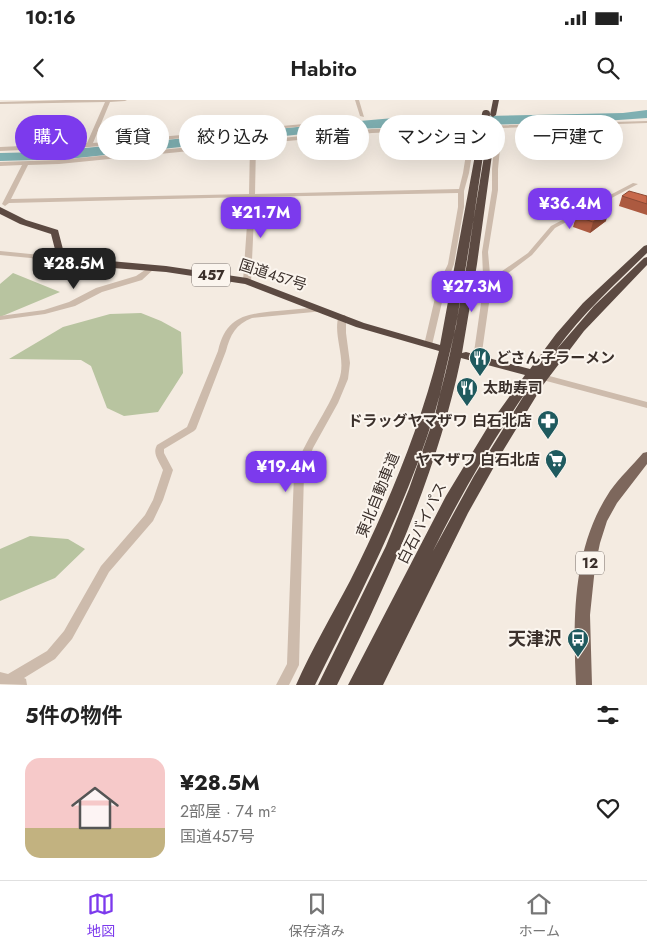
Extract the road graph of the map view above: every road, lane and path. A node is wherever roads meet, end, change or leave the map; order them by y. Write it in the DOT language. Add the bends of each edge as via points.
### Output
graph roads {
  1 [pos="90,100"];
  2 [pos="108,100"];
  3 [pos="125,100"];
  4 [pos="357,100"];
  5 [pos="489,100"];
  6 [pos="496,100"];
  7 [pos="0,103"];
  8 [pos="490,114"];
  9 [pos="647,122"];
  10 [pos="505,126"];
  11 [pos="379,130"];
  12 [pos="287,140"];
  13 [pos="89,145"];
  14 [pos="0,149"];
  15 [pos="179,151"];
  16 [pos="253,160"];
  17 [pos="472,160"];
  18 [pos="480,160"];
  19 [pos="482,160"];
  20 [pos="493,160"];
  21 [pos="26,163"];
  22 [pos="0,164"];
  23 [pos="635,184"];
  24 [pos="461,192"];
  25 [pos="252,196"];
  26 [pos="3,208"];
  27 [pos="647,248"];
  28 [pos="0,254"];
  29 [pos="62,259"];
  30 [pos="647,260"];
  31 [pos="151,268"];
  32 [pos="494,279"];
  33 [pos="248,281"];
  34 [pos="321,309"];
  35 [pos="342,317"];
  36 [pos="0,318"];
  37 [pos="432,347"];
  38 [pos="471,357"];
  39 [pos="537,375"];
  40 [pos="647,405"];
  41 [pos="647,456"];
  42 [pos="10,681"];
  43 [pos="282,685"];
  44 [pos="306,685"];
  45 [pos="327,685"];
  46 [pos="357,685"];
  47 [pos="374,685"];
  48 [pos="584,685"];
  1 -- 2 [label="street"];
  1 -- 7 [label="street"];
  2 -- 3 [label="street"];
  2 -- 13 [label="street"];
  4 -- 13 [label="street" via="360,118"];
  5 -- 8 [label="highway, 東北自動車道"];
  6 -- 8 [label="highway, 東北自動車道"];
  9 -- 10 [label="street"];
  11 -- 12 [label="street"];
  13 -- 14 [label="street"];
  15 -- 21 [label="street"];
  16 -- 25 [label="street"];
  17 -- 24 [label="street"];
  18 -- 44 [label="highway, 東北自動車道" via="452,316 428,412 381,536"];
  19 -- 45 [label="highway, 東北自動車道" via="464,318 449,389 398,539"];
  20 -- 32 [label="street" via="495,190 485,252 487,275"];
  21 -- 22 [label="street"];
  21 -- 26 [label="street"];
  23 -- 32 [label="street" via="553,228 530,254"];
  24 -- 25 [label="street"];
  24 -- 37 [label="street" via="451,264 442,285"];
  25 -- 26 [label="street"];
  25 -- 33 [label="street"];
  26 -- 29 [label="highway" via="23,222 55,232 57,250"];
  27 -- 39 [label="highway, 白石バイパス" via="587,305"];
  28 -- 29 [label="street"];
  29 -- 31 [label="highway, 国道457号 / 457"];
  30 -- 39 [label="highway, 白石バイパス" via="600,305"];
  31 -- 33 [label="highway, 国道457号 / 457"];
  31 -- 36 [label="street" via="139,278 99,290 72,304 45,312"];
  32 -- 38 [label="street" via="488,289"];
  33 -- 34 [label="highway, 国道457号 / 457"];
  34 -- 35 [label="highway, 国道457号 / 457"];
  34 -- 42 [label="street" via="250,316 230,330 191,429 160,448 159,453 168,470 149,518 106,568 62,644 51,655"];
  35 -- 37 [label="highway, 国道457号 / 457"];
  35 -- 43 [label="street" via="340,326 347,362 345,377 303,456 299,473 293,665"];
  38 -- 39 [label="highway"];
  39 -- 40 [label="street"];
  39 -- 46 [label="highway, 白石バイパス" via="494,428 451,500"];
  39 -- 47 [label="highway, 白石バイパス" via="456,518"];
  41 -- 48 [label="main road, 12" via="611,500 599,527 582,607"];
}
